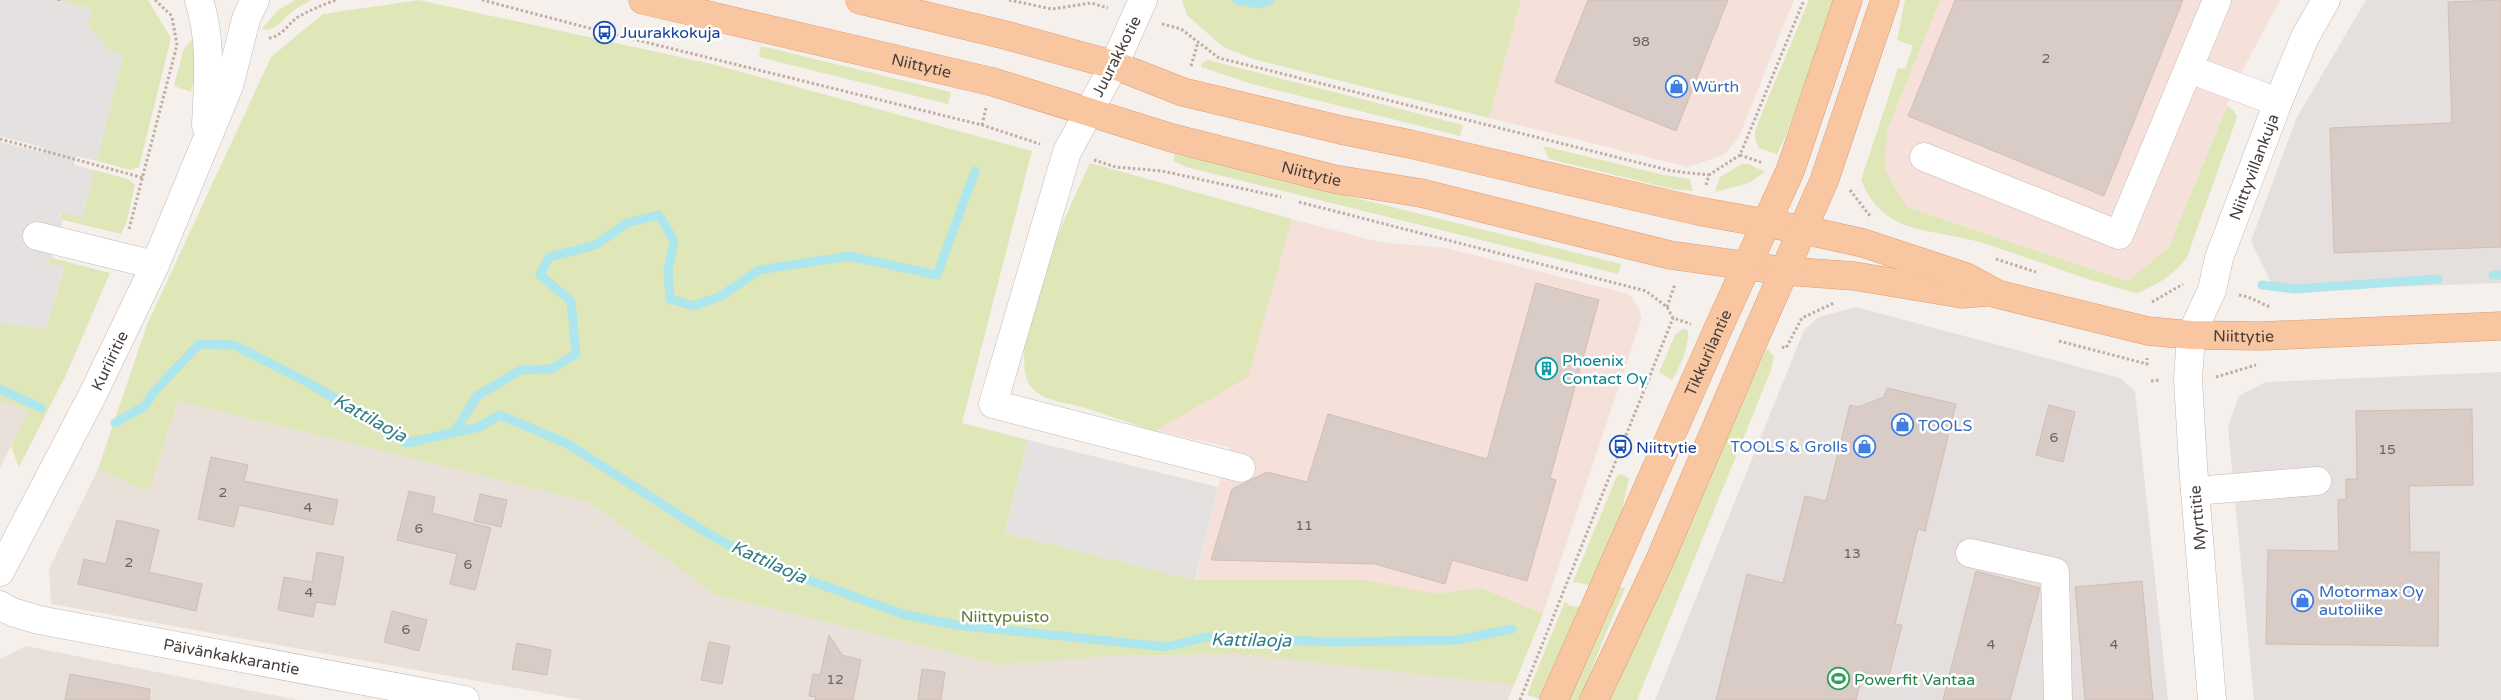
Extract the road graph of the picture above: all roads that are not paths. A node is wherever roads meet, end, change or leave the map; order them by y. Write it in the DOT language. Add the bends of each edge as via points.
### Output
graph roads {
  1 [pos="199,0"];
  2 [pos="255,0"];
  3 [pos="643,0"];
  4 [pos="860,0"];
  5 [pos="1848,0"];
  6 [pos="1885,0"];
  7 [pos="2217,0"];
  8 [pos="2326,0"];
  9 [pos="1140,8"];
  10 [pos="1114,65"];
  11 [pos="2188,69"];
  12 [pos="2278,102"];
  13 [pos="1088,111"];
  14 [pos="205,144"];
  15 [pos="1924,157"];
  16 [pos="1766,223"];
  17 [pos="1804,230"];
  18 [pos="37,236"];
  19 [pos="155,265"];
  20 [pos="1747,266"];
  21 [pos="1785,270"];
  22 [pos="1991,292"];
  23 [pos="2501,326"];
  24 [pos="2190,335"];
  25 [pos="1241,468"];
  26 [pos="2317,481"];
  27 [pos="2195,491"];
  28 [pos="1970,553"];
  29 [pos="0,572"];
  30 [pos="0,605"];
  31 [pos="465,700"];
  32 [pos="1554,700"];
  33 [pos="1594,700"];
  34 [pos="2058,700"];
  35 [pos="2212,700"];
  1 -- 14 [label="street, Kuriiritie" via="206,24 208,60"];
  2 -- 14 [label="street, Kuriiritie" via="246,19 228,86"];
  3 -- 13 [label="main road, Niittytie" via="993,82"];
  4 -- 10 [label="main road, Niittytie"];
  5 -- 16 [label="main road, Tikkurilantie" via="1790,171"];
  6 -- 17 [label="main road" via="1824,181"];
  7 -- 11 [label="street"];
  8 -- 12 [label="street, Niittyvillankuja" via="2305,36"];
  9 -- 10 [label="street, Juurakkotie"];
  10 -- 13 [label="street, Juurakkotie"];
  10 -- 16 [label="main road, Niittytie" via="1183,92 1698,211"];
  11 -- 12 [label="street"];
  11 -- 15 [label="street" via="2119,235"];
  12 -- 24 [label="street, Niittyvillankuja" via="2219,258 2212,290"];
  13 -- 20 [label="main road, Niittytie" via="1172,138 1334,179 1421,194 1684,258"];
  13 -- 25 [label="street, Juurakkotie" via="1067,152 993,404"];
  14 -- 19 [label="street, Kuriiritie"];
  16 -- 17 [label="main road, Niittytie"];
  16 -- 20 [label="main road, Tikkurilantie"];
  17 -- 21 [label="main road"];
  17 -- 22 [label="main road, Niittytie" via="1863,244 1966,277"];
  18 -- 19 [label="street"];
  19 -- 29 [label="street, Kuriiritie" via="92,396"];
  20 -- 21 [label="main road, Niittytie"];
  20 -- 32 [label="main road, Tikkurilantie"];
  21 -- 22 [label="main road, Niittytie" via="1854,276 1962,294"];
  21 -- 33 [label="main road" via="1659,562"];
  22 -- 24 [label="main road, Niittytie" via="2148,331"];
  23 -- 24 [label="main road, Niittytie" via="2261,336"];
  24 -- 27 [label="street, Myrttitie" via="2188,379"];
  26 -- 27 [label="street"];
  27 -- 35 [label="street, Myrttitie"];
  28 -- 34 [label="street" via="2055,572"];
  30 -- 31 [label="street, Päivänkakkarantie" via="39,620"];
}
